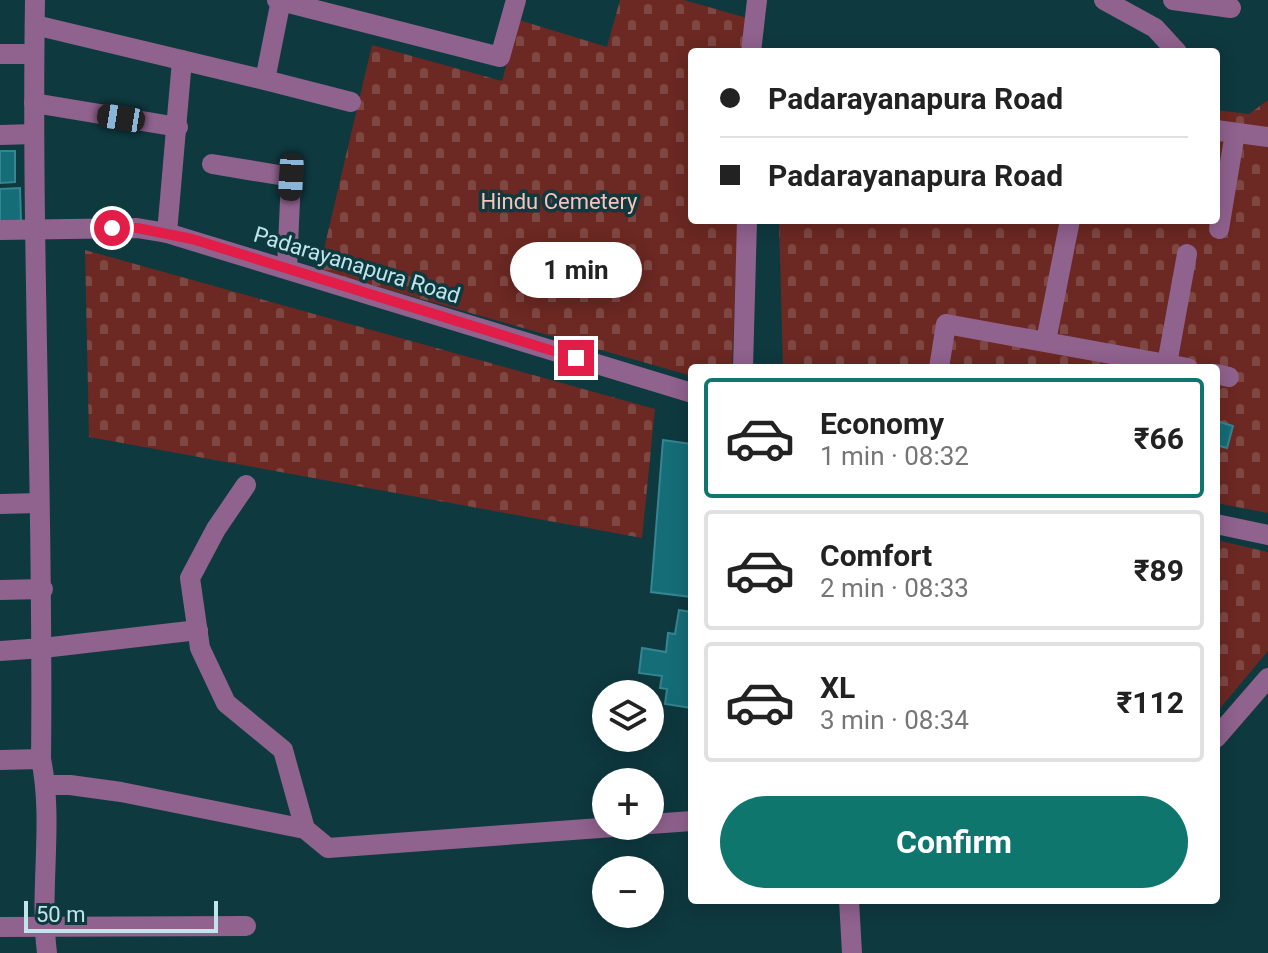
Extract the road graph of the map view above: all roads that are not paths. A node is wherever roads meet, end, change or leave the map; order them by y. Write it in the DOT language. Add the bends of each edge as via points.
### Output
graph roads {
  1 [pos="35,0"];
  2 [pos="280,0"];
  3 [pos="516,0"];
  4 [pos="757,0"];
  5 [pos="1104,0"];
  6 [pos="1173,0"];
  7 [pos="1231,8"];
  8 [pos="35,25"];
  9 [pos="751,48"];
  10 [pos="1173,48"];
  11 [pos="0,54"];
  12 [pos="34,54"];
  13 [pos="182,60"];
  14 [pos="265,80"];
  15 [pos="351,102"];
  16 [pos="34,103"];
  17 [pos="178,127"];
  18 [pos="1225,131"];
  19 [pos="34,134"];
  20 [pos="0,135"];
  21 [pos="1268,137"];
  22 [pos="212,164"];
  23 [pos="1220,213"];
  24 [pos="747,224"];
  25 [pos="1069,224"];
  26 [pos="1219,224"];
  27 [pos="35,229"];
  28 [pos="1219,229"];
  29 [pos="0,230"];
  30 [pos="167,233"];
  31 [pos="1187,254"];
  32 [pos="287,269"];
  33 [pos="1046,341"];
  34 [pos="743,364"];
  35 [pos="940,364"];
  36 [pos="1167,364"];
  37 [pos="688,392"];
  38 [pos="246,485"];
  39 [pos="39,503"];
  40 [pos="0,504"];
  41 [pos="1220,525"];
  42 [pos="1268,535"];
  43 [pos="43,589"];
  44 [pos="0,590"];
  45 [pos="198,630"];
  46 [pos="43,648"];
  47 [pos="0,651"];
  48 [pos="1268,678"];
  49 [pos="1220,733"];
  50 [pos="41,759"];
  51 [pos="0,760"];
  52 [pos="46,785"];
  53 [pos="688,821"];
  54 [pos="664,823"];
  55 [pos="305,829"];
  56 [pos="592,829"];
  57 [pos="849,904"];
  58 [pos="44,925"];
  59 [pos="246,926"];
  60 [pos="0,927"];
  61 [pos="47,953"];
  62 [pos="852,953"];
  1 -- 8 [label="street"];
  2 -- 3 [label="street" via="500,57"];
  2 -- 14 [label="street"];
  4 -- 9 [label="street"];
  5 -- 10 [label="street" via="1155,28"];
  6 -- 7 [label="street"];
  8 -- 12 [label="street"];
  8 -- 13 [label="street"];
  11 -- 12 [label="street"];
  12 -- 16 [label="street"];
  13 -- 14 [label="street"];
  13 -- 17 [label="street"];
  14 -- 15 [label="street"];
  16 -- 17 [label="street"];
  16 -- 19 [label="street"];
  17 -- 30 [label="street"];
  18 -- 21 [label="street"];
  18 -- 23 [label="street"];
  19 -- 20 [label="street"];
  19 -- 27 [label="street"];
  22 -- 32 [label="street" via="291,177"];
  24 -- 34 [label="street"];
  25 -- 33 [label="street"];
  26 -- 28 [label="street"];
  27 -- 29 [label="street, Padarayanapura Road"];
  27 -- 30 [label="street, Padarayanapura Road" via="137,228"];
  27 -- 39 [label="street"];
  30 -- 32 [label="street, Padarayanapura Road"];
  31 -- 36 [label="street"];
  32 -- 37 [label="street, Padarayanapura Road"];
  33 -- 35 [label="street" via="946,324"];
  33 -- 36 [label="street"];
  38 -- 45 [label="street" via="190,578"];
  39 -- 40 [label="street"];
  39 -- 43 [label="street"];
  41 -- 42 [label="street"];
  43 -- 44 [label="street"];
  43 -- 46 [label="street"];
  45 -- 46 [label="street"];
  45 -- 55 [label="street" via="200,648 226,703 283,750"];
  46 -- 47 [label="street"];
  46 -- 50 [label="street"];
  48 -- 49 [label="street"];
  50 -- 51 [label="street"];
  50 -- 52 [label="street"];
  52 -- 55 [label="street" via="121,792"];
  52 -- 58 [label="street"];
  53 -- 54 [label="street"];
  55 -- 56 [label="street" via="328,848"];
  57 -- 62 [label="street"];
  58 -- 59 [label="street"];
  58 -- 60 [label="street"];
  58 -- 61 [label="street"];
}
